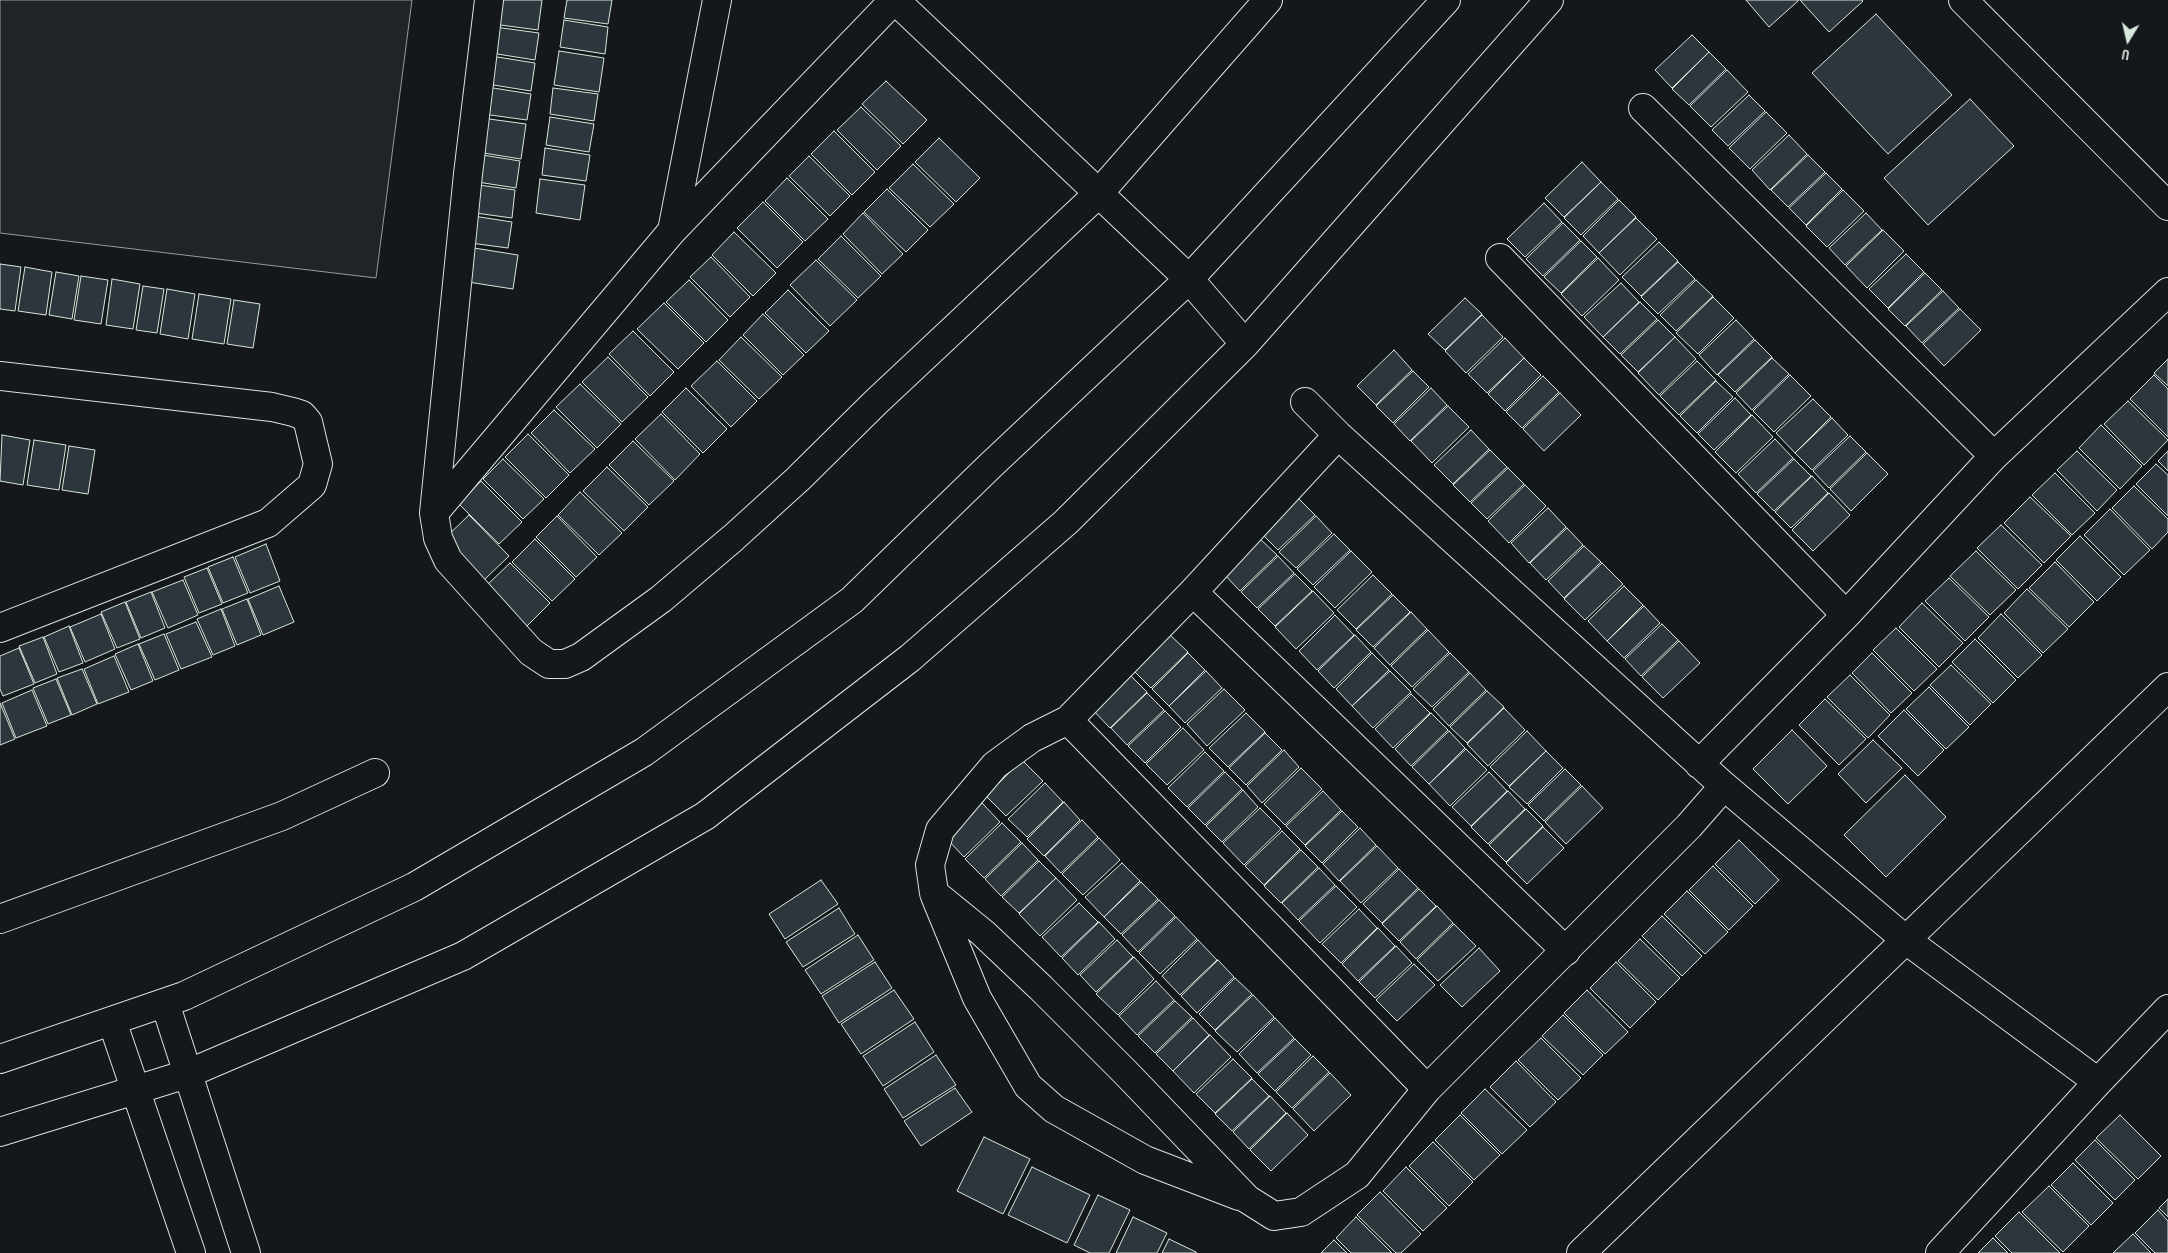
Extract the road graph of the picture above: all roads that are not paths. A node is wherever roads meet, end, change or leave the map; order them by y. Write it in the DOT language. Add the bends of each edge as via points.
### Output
graph roads {
  1 [pos="489,0"];
  2 [pos="717,0"];
  3 [pos="895,0"];
  4 [pos="1268,0"];
  5 [pos="1446,0"];
  6 [pos="1549,0"];
  7 [pos="1963,0"];
  8 [pos="1643,108"];
  9 [pos="1099,193"];
  10 [pos="2168,206"];
  11 [pos="672,232"];
  12 [pos="1500,258"];
  13 [pos="1189,279"];
  14 [pos="2168,292"];
  15 [pos="1245,344"];
  16 [pos="0,376"];
  17 [pos="1305,402"];
  18 [pos="1338,435"];
  19 [pos="1994,456"];
  20 [pos="434,513"];
  21 [pos="1193,592"];
  22 [pos="1846,616"];
  23 [pos="0,628"];
  24 [pos="2168,687"];
  25 [pos="1068,720"];
  26 [pos="1698,764"];
  27 [pos="375,773"];
  28 [pos="1724,786"];
  29 [pos="934,893"];
  30 [pos="0,919"];
  31 [pos="1906,940"];
  32 [pos="1566,951"];
  33 [pos="165,1003"];
  34 [pos="2168,1009"];
  35 [pos="112,1021"];
  36 [pos="0,1059"];
  37 [pos="187,1074"];
  38 [pos="2098,1082"];
  39 [pos="1427,1089"];
  40 [pos="136,1090"];
  41 [pos="0,1132"];
  42 [pos="1247,1199"];
  43 [pos="191,1253"];
  44 [pos="246,1253"];
  45 [pos="1581,1253"];
  46 [pos="1940,1253"];
  1 -- 20 [label="street"];
  2 -- 11 [label="street"];
  3 -- 9 [label="street"];
  3 -- 11 [label="street"];
  4 -- 9 [label="street"];
  5 -- 13 [label="street"];
  6 -- 15 [label="street"];
  7 -- 10 [label="street"];
  8 -- 19 [label="street"];
  9 -- 13 [label="street"];
  9 -- 20 [label="street" via="733,538 661,599 581,658 565,664 549,664 531,652 448,560 438,538"];
  11 -- 20 [label="street"];
  12 -- 22 [label="street"];
  13 -- 15 [label="street"];
  13 -- 33 [label="street" via="852,600 644,752 414,888"];
  14 -- 19 [label="street"];
  15 -- 37 [label="street" via="1066,522 910,658 705,816 463,956"];
  16 -- 23 [label="street" via="293,412 308,422 318,464 312,485 268,523"];
  17 -- 18 [label="street"];
  18 -- 21 [label="street"];
  18 -- 26 [label="street"];
  19 -- 22 [label="street"];
  21 -- 25 [label="street"];
  21 -- 32 [label="street"];
  22 -- 26 [label="street"];
  24 -- 31 [label="street"];
  25 -- 29 [label="street" via="1032,738 995,765 940,830 930,865"];
  25 -- 39 [label="street"];
  26 -- 28 [label="street"];
  27 -- 30 [label="street" via="282,816"];
  28 -- 31 [label="street"];
  28 -- 32 [label="street"];
  29 -- 42 [label="street" via="1041,988"];
  29 -- 42 [label="street" via="977,998 1028,1086 1054,1109 1145,1160"];
  31 -- 38 [label="street"];
  31 -- 45 [label="street"];
  32 -- 39 [label="street"];
  33 -- 35 [label="street"];
  33 -- 37 [label="street"];
  34 -- 38 [label="street"];
  35 -- 36 [label="street"];
  35 -- 40 [label="street"];
  37 -- 40 [label="street"];
  37 -- 44 [label="street"];
  38 -- 46 [label="street"];
  39 -- 42 [label="street" via="1357,1175 1301,1212 1274,1216"];
  40 -- 41 [label="street"];
  40 -- 43 [label="street"];
}
